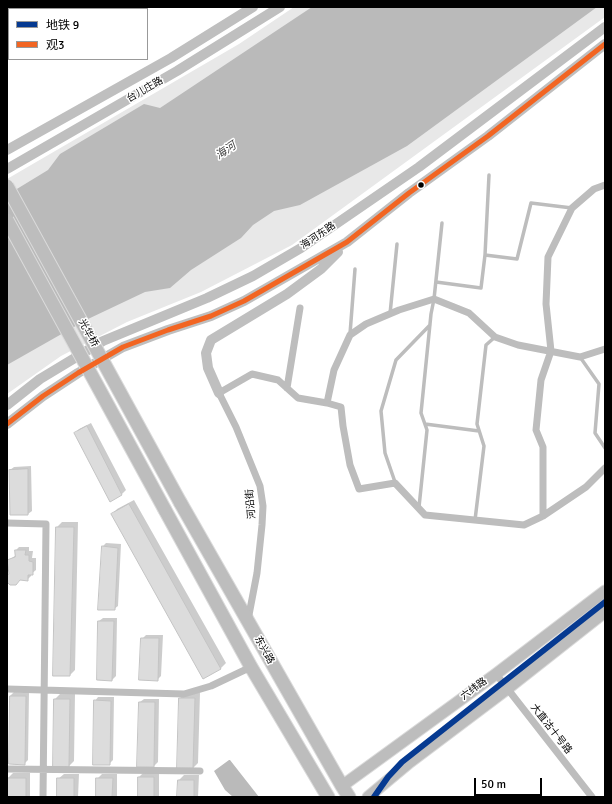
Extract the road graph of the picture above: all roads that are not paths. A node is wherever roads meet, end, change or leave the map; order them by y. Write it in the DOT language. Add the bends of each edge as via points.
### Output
graph roads {
  1 [pos="253,7"];
  2 [pos="280,7"];
  3 [pos="605,27"];
  4 [pos="605,44"];
  5 [pos="7,150"];
  6 [pos="7,169"];
  7 [pos="489,175"];
  8 [pos="605,185"];
  9 [pos="7,186"];
  10 [pos="572,208"];
  11 [pos="7,220"];
  12 [pos="442,223"];
  13 [pos="347,242"];
  14 [pos="397,244"];
  15 [pos="485,255"];
  16 [pos="355,269"];
  17 [pos="436,282"];
  18 [pos="434,299"];
  19 [pos="300,308"];
  20 [pos="390,314"];
  21 [pos="430,325"];
  22 [pos="350,335"];
  23 [pos="495,337"];
  24 [pos="605,349"];
  25 [pos="551,351"];
  26 [pos="580,357"];
  27 [pos="287,388"];
  28 [pos="219,393"];
  29 [pos="327,403"];
  30 [pos="7,405"];
  31 [pos="7,424"];
  32 [pos="425,424"];
  33 [pos="479,431"];
  34 [pos="605,448"];
  35 [pos="605,468"];
  36 [pos="395,483"];
  37 [pos="180,502"];
  38 [pos="419,508"];
  39 [pos="165,510"];
  40 [pos="543,516"];
  41 [pos="475,520"];
  42 [pos="7,523"];
  43 [pos="605,591"];
  44 [pos="605,612"];
  45 [pos="248,621"];
  46 [pos="251,667"];
  47 [pos="496,674"];
  48 [pos="7,689"];
  49 [pos="507,689"];
  50 [pos="45,690"];
  51 [pos="7,769"];
  52 [pos="44,769"];
  53 [pos="200,771"];
  54 [pos="342,792"];
  55 [pos="43,797"];
  56 [pos="328,797"];
  57 [pos="349,797"];
  58 [pos="368,797"];
  59 [pos="592,797"];
  1 -- 5 [label="main road, 台儿庄路" via="171,58"];
  2 -- 6 [label="main road, 台儿庄路" via="177,71"];
  3 -- 30 [label="main road, 海河东路" via="419,167 301,248 253,276 207,298 103,341 40,379"];
  4 -- 13 [label="main road, 海河东路"];
  7 -- 15 [label="lane"];
  8 -- 10 [label="street" via="594,189"];
  9 -- 37 [label="highway, 光华桥, bridge"];
  10 -- 15 [label="lane" via="531,203 517,259"];
  10 -- 25 [label="street" via="548,257 546,304"];
  11 -- 39 [label="highway, 光华桥, bridge"];
  12 -- 17 [label="lane"];
  13 -- 28 [label="main road" via="321,269 304,282 211,340 206,353 208,368"];
  13 -- 31 [label="main road, 海河东路" via="244,301 211,316 123,348 43,396"];
  14 -- 20 [label="lane"];
  15 -- 17 [label="lane" via="481,288"];
  16 -- 22 [label="lane"];
  17 -- 18 [label="lane"];
  18 -- 20 [label="street"];
  18 -- 21 [label="lane"];
  18 -- 23 [label="street" via="469,313"];
  19 -- 27 [label="street"];
  20 -- 22 [label="street" via="366,324"];
  21 -- 32 [label="lane" via="421,413"];
  21 -- 36 [label="lane" via="396,360 381,411 385,453"];
  22 -- 29 [label="street" via="334,370"];
  23 -- 25 [label="street" via="518,345"];
  23 -- 33 [label="lane" via="486,345 477,424"];
  24 -- 26 [label="street"];
  25 -- 26 [label="street"];
  25 -- 40 [label="street" via="541,380 536,430 543,447"];
  26 -- 34 [label="lane" via="599,384 594,434"];
  27 -- 28 [label="street" via="278,380 252,374"];
  27 -- 29 [label="street" via="298,398"];
  28 -- 45 [label="street, 河沿街" via="260,486 263,506 257,573"];
  29 -- 36 [label="street" via="342,407 350,465 359,489"];
  32 -- 33 [label="lane"];
  32 -- 38 [label="lane" via="427,430"];
  33 -- 41 [label="lane" via="484,446"];
  35 -- 40 [label="street" via="586,487"];
  36 -- 38 [label="street"];
  37 -- 45 [label="highway, 东兴路"];
  38 -- 41 [label="street" via="425,515"];
  39 -- 46 [label="highway, 东兴路"];
  40 -- 41 [label="street" via="524,525"];
  42 -- 50 [label="street" via="46,524"];
  43 -- 47 [label="main road, 六纬路"];
  44 -- 49 [label="main road, 六纬路"];
  45 -- 54 [label="highway, 东兴路"];
  46 -- 50 [label="street" via="211,686 184,694"];
  46 -- 56 [label="highway, 东兴路"];
  47 -- 49 [label="street, 大直沽十号路"];
  47 -- 54 [label="main road, 六纬路"];
  48 -- 50 [label="street"];
  49 -- 58 [label="main road, 六纬路"];
  49 -- 59 [label="street, 大直沽十号路"];
  50 -- 52 [label="street"];
  51 -- 52 [label="street"];
  52 -- 53 [label="street"];
  52 -- 55 [label="street"];
  54 -- 57 [label="highway, 东兴路"];
}
